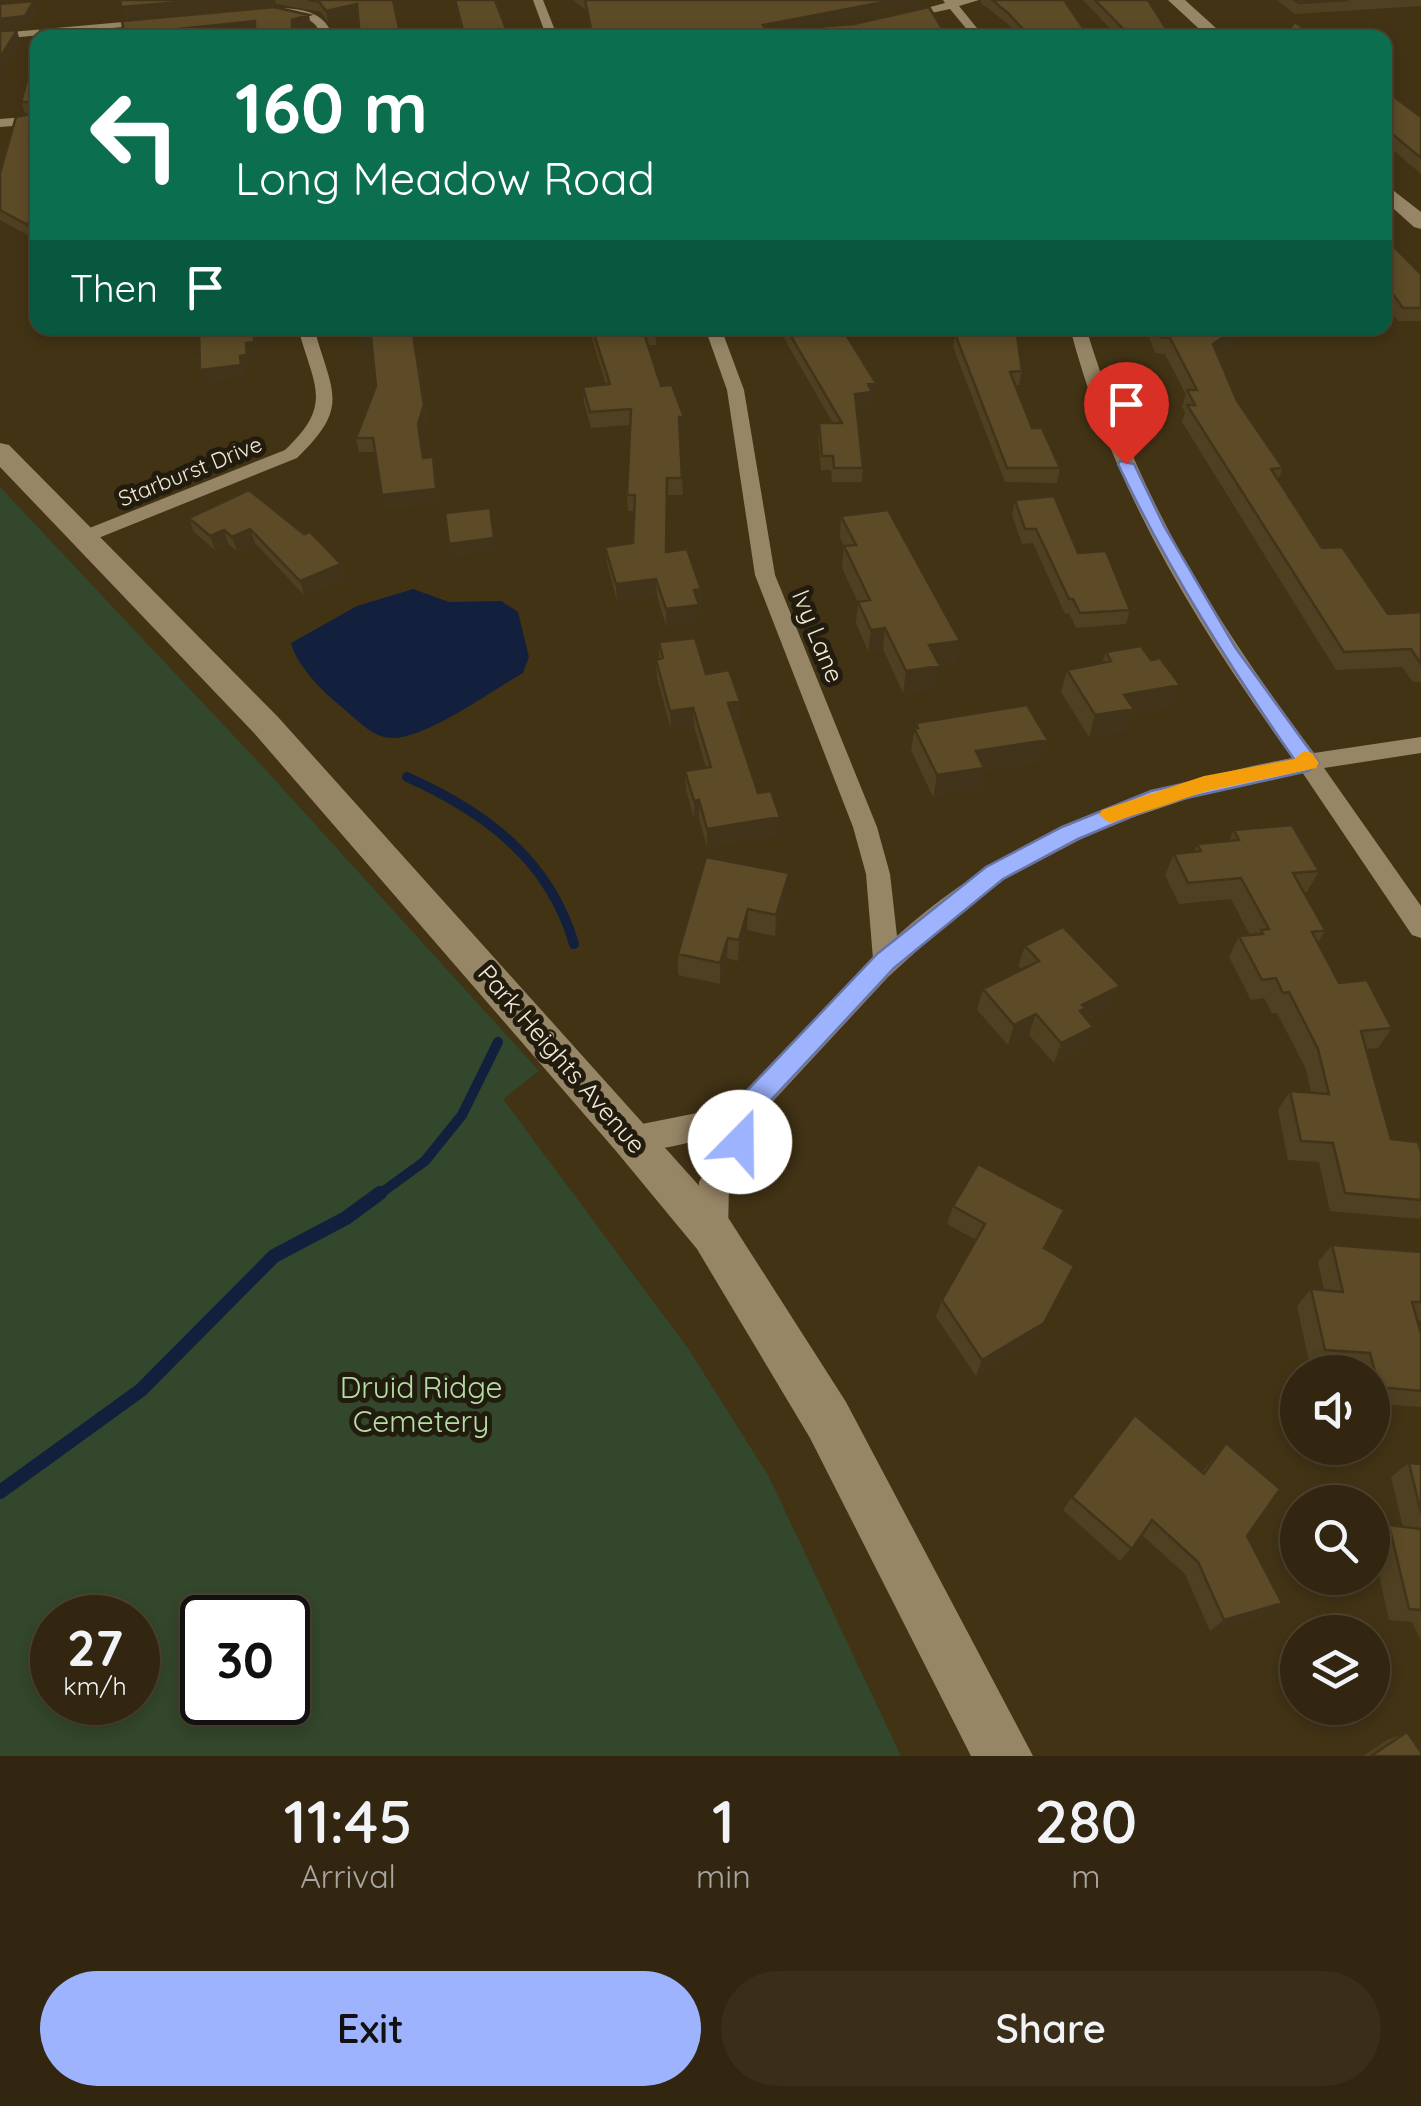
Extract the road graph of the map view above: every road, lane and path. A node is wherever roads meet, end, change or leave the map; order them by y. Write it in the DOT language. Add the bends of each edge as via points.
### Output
graph roads {
  1 [pos="538,0"];
  2 [pos="974,0"];
  3 [pos="1176,0"];
  4 [pos="950,2"];
  5 [pos="240,13"];
  6 [pos="164,20"];
  7 [pos="879,22"];
  8 [pos="102,30"];
  9 [pos="326,30"];
  10 [pos="550,30"];
  11 [pos="973,30"];
  12 [pos="1209,30"];
  13 [pos="30,35"];
  14 [pos="0,36"];
  15 [pos="30,121"];
  16 [pos="0,123"];
  17 [pos="1392,196"];
  18 [pos="1421,223"];
  19 [pos="308,335"];
  20 [pos="716,335"];
  21 [pos="1080,335"];
  22 [pos="0,451"];
  23 [pos="84,537"];
  24 [pos="1421,745"];
  25 [pos="1308,763"];
  26 [pos="1421,928"];
  27 [pos="886,961"];
  28 [pos="750,1106"];
  29 [pos="632,1137"];
  30 [pos="713,1234"];
  31 [pos="1003,1756"];
  1 -- 10 [label="street"];
  2 -- 4 [label="street"];
  3 -- 12 [label="main road"];
  4 -- 7 [label="street"];
  4 -- 11 [label="street"];
  5 -- 9 [label="street" via="308,14"];
  6 -- 8 [label="street"];
  13 -- 14 [label="street"];
  15 -- 16 [label="street"];
  17 -- 18 [label="main road"];
  19 -- 23 [label="street, Starburst Drive" via="327,404 308,440 268,466"];
  20 -- 27 [label="street, Ivy Lane" via="744,422 755,539 865,826 878,874"];
  21 -- 25 [label="street" via="1102,406 1156,526 1227,649"];
  22 -- 23 [label="main road, Park Heights Avenue"];
  23 -- 29 [label="main road, Park Heights Avenue" via="266,725"];
  24 -- 25 [label="street"];
  25 -- 26 [label="street"];
  25 -- 27 [label="street" via="1159,796 1070,833 994,873"];
  27 -- 28 [label="street"];
  28 -- 29 [label="street" via="694,1128"];
  28 -- 30 [label="street" via="740,1142 714,1182"];
  29 -- 30 [label="main road, Park Heights Avenue"];
  30 -- 31 [label="main road, Park Heights Avenue" via="828,1420"];
}
